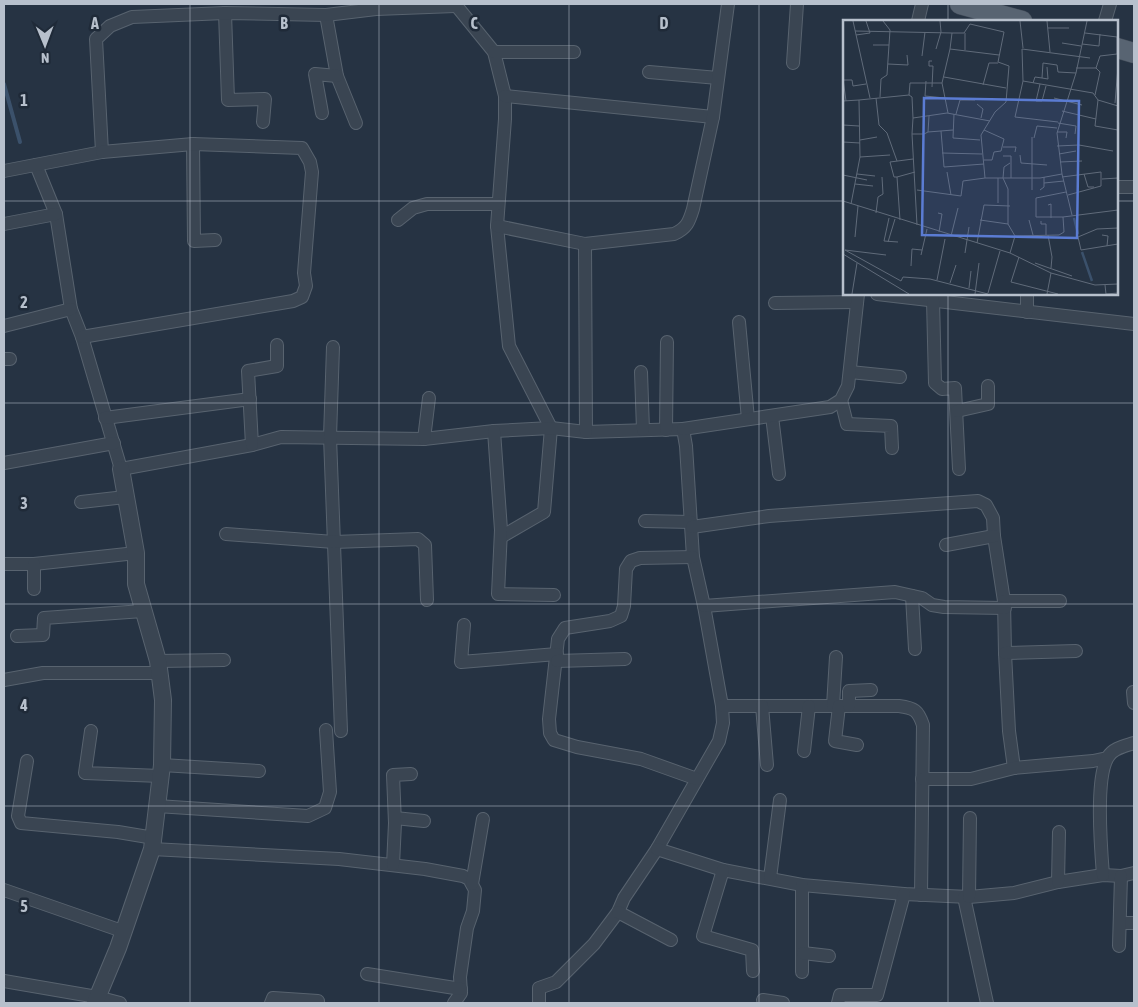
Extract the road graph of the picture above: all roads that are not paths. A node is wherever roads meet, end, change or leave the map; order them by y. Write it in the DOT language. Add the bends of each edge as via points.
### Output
graph roads {
  1 [pos="728,4"];
  2 [pos="797,4"];
  3 [pos="922,4"];
  4 [pos="960,4"];
  5 [pos="1110,4"];
  6 [pos="455,5"];
  7 [pos="210,9"];
  8 [pos="225,13"];
  9 [pos="326,15"];
  10 [pos="918,20"];
  11 [pos="1014,20"];
  12 [pos="1105,20"];
  13 [pos="1118,48"];
  14 [pos="494,52"];
  15 [pos="574,52"];
  16 [pos="1134,53"];
  17 [pos="793,63"];
  18 [pos="649,72"];
  19 [pos="337,76"];
  20 [pos="718,78"];
  21 [pos="505,96"];
  22 [pos="322,113"];
  23 [pos="713,116"];
  24 [pos="263,122"];
  25 [pos="356,123"];
  26 [pos="193,144"];
  27 [pos="102,152"];
  28 [pos="36,165"];
  29 [pos="4,171"];
  30 [pos="1118,187"];
  31 [pos="1134,187"];
  32 [pos="498,204"];
  33 [pos="56,214"];
  34 [pos="398,220"];
  35 [pos="4,224"];
  36 [pos="497,226"];
  37 [pos="215,240"];
  38 [pos="585,244"];
  39 [pos="905,295"];
  40 [pos="1028,295"];
  41 [pos="857,298"];
  42 [pos="933,300"];
  43 [pos="775,303"];
  44 [pos="71,310"];
  45 [pos="1027,312"];
  46 [pos="739,322"];
  47 [pos="1134,324"];
  48 [pos="4,326"];
  49 [pos="82,336"];
  50 [pos="667,342"];
  51 [pos="277,346"];
  52 [pos="333,347"];
  53 [pos="641,372"];
  54 [pos="850,372"];
  55 [pos="900,377"];
  56 [pos="988,386"];
  57 [pos="429,398"];
  58 [pos="250,399"];
  59 [pos="841,400"];
  60 [pos="957,411"];
  61 [pos="772,416"];
  62 [pos="106,418"];
  63 [pos="748,419"];
  64 [pos="550,428"];
  65 [pos="684,429"];
  66 [pos="643,430"];
  67 [pos="666,430"];
  68 [pos="494,431"];
  69 [pos="586,432"];
  70 [pos="330,437"];
  71 [pos="424,439"];
  72 [pos="114,443"];
  73 [pos="252,445"];
  74 [pos="892,448"];
  75 [pos="4,463"];
  76 [pos="120,469"];
  77 [pos="959,469"];
  78 [pos="778,474"];
  79 [pos="126,496"];
  80 [pos="81,502"];
  81 [pos="645,520"];
  82 [pos="691,524"];
  83 [pos="226,534"];
  84 [pos="994,536"];
  85 [pos="501,537"];
  86 [pos="334,542"];
  87 [pos="946,546"];
  88 [pos="136,553"];
  89 [pos="693,557"];
  90 [pos="4,564"];
  91 [pos="34,564"];
  92 [pos="34,589"];
  93 [pos="554,595"];
  94 [pos="912,596"];
  95 [pos="426,600"];
  96 [pos="1060,600"];
  97 [pos="1005,605"];
  98 [pos="704,606"];
  99 [pos="143,611"];
  100 [pos="464,625"];
  101 [pos="17,636"];
  102 [pos="915,649"];
  103 [pos="1076,651"];
  104 [pos="1005,653"];
  105 [pos="836,657"];
  106 [pos="557,658"];
  107 [pos="625,659"];
  108 [pos="224,660"];
  109 [pos="159,667"];
  110 [pos="4,680"];
  111 [pos="871,690"];
  112 [pos="722,706"];
  113 [pos="762,706"];
  114 [pos="809,706"];
  115 [pos="840,706"];
  116 [pos="91,730"];
  117 [pos="326,730"];
  118 [pos="341,731"];
  119 [pos="1134,743"];
  120 [pos="857,745"];
  121 [pos="804,751"];
  122 [pos="1107,758"];
  123 [pos="27,761"];
  124 [pos="767,765"];
  125 [pos="1014,768"];
  126 [pos="161,770"];
  127 [pos="259,771"];
  128 [pos="411,774"];
  129 [pos="697,778"];
  130 [pos="922,779"];
  131 [pos="780,800"];
  132 [pos="157,806"];
  133 [pos="395,818"];
  134 [pos="970,818"];
  135 [pos="483,819"];
  136 [pos="424,821"];
  137 [pos="1059,832"];
  138 [pos="153,843"];
  139 [pos="657,848"];
  140 [pos="392,865"];
  141 [pos="723,870"];
  142 [pos="1134,873"];
  143 [pos="1103,875"];
  144 [pos="1121,876"];
  145 [pos="770,878"];
  146 [pos="1058,882"];
  147 [pos="472,884"];
  148 [pos="802,885"];
  149 [pos="4,890"];
  150 [pos="904,894"];
  151 [pos="921,895"];
  152 [pos="966,897"];
  153 [pos="618,912"];
  154 [pos="1120,923"];
  155 [pos="1134,923"];
  156 [pos="122,931"];
  157 [pos="671,940"];
  158 [pos="1118,946"];
  159 [pos="803,953"];
  160 [pos="830,956"];
  161 [pos="753,971"];
  162 [pos="802,972"];
  163 [pos="368,974"];
  164 [pos="4,981"];
  165 [pos="461,989"];
  166 [pos="96,1000"];
  167 [pos="763,1000"];
  168 [pos="120,1003"];
  169 [pos="271,1003"];
  170 [pos="317,1003"];
  171 [pos="454,1003"];
  172 [pos="539,1003"];
  173 [pos="783,1003"];
  174 [pos="838,1003"];
  175 [pos="987,1003"];
  1 -- 20 [label="street"];
  2 -- 17 [label="street"];
  3 -- 10 [label="street"];
  4 -- 11 [label="main road"];
  5 -- 12 [label="street"];
  6 -- 9 [label="street"];
  6 -- 14 [label="street"];
  7 -- 8 [label="street"];
  7 -- 27 [label="street" via="132,17 110,26 96,39"];
  8 -- 9 [label="street"];
  8 -- 24 [label="street" via="228,100 265,99"];
  9 -- 19 [label="street"];
  13 -- 16 [label="main road"];
  14 -- 15 [label="street"];
  14 -- 21 [label="street"];
  18 -- 20 [label="street"];
  19 -- 22 [label="street" via="315,74"];
  19 -- 25 [label="street"];
  20 -- 23 [label="street"];
  21 -- 23 [label="street"];
  21 -- 32 [label="street"];
  23 -- 38 [label="street" via="692,209 684,230 674,234"];
  26 -- 27 [label="street"];
  26 -- 37 [label="street" via="194,241"];
  26 -- 49 [label="street" via="302,148 312,172 304,273 306,286 302,297"];
  27 -- 28 [label="street"];
  28 -- 29 [label="street"];
  28 -- 33 [label="street"];
  30 -- 31 [label="street"];
  32 -- 34 [label="street" via="427,204 413,208"];
  32 -- 36 [label="street"];
  33 -- 35 [label="street"];
  33 -- 44 [label="street"];
  36 -- 38 [label="street"];
  36 -- 64 [label="street" via="509,346"];
  38 -- 69 [label="street"];
  39 -- 42 [label="street"];
  40 -- 45 [label="street"];
  41 -- 43 [label="street"];
  41 -- 54 [label="street"];
  42 -- 45 [label="street"];
  42 -- 60 [label="street" via="935,383 942,389 955,388"];
  44 -- 48 [label="street"];
  44 -- 49 [label="street"];
  45 -- 47 [label="street"];
  46 -- 63 [label="street"];
  49 -- 62 [label="street"];
  50 -- 67 [label="street"];
  51 -- 58 [label="street" via="277,366 248,371"];
  52 -- 70 [label="street"];
  53 -- 66 [label="street"];
  54 -- 55 [label="street"];
  54 -- 59 [label="street"];
  56 -- 60 [label="street" via="988,404"];
  57 -- 71 [label="street"];
  58 -- 62 [label="street"];
  58 -- 73 [label="street"];
  59 -- 61 [label="street" via="830,407"];
  59 -- 74 [label="street" via="847,424 891,426"];
  60 -- 77 [label="street"];
  61 -- 63 [label="street"];
  61 -- 78 [label="street"];
  62 -- 72 [label="street"];
  63 -- 65 [label="street"];
  64 -- 68 [label="street"];
  64 -- 69 [label="street"];
  64 -- 85 [label="street" via="544,512"];
  65 -- 67 [label="street"];
  65 -- 82 [label="street"];
  66 -- 67 [label="street"];
  66 -- 69 [label="street"];
  68 -- 71 [label="street"];
  68 -- 85 [label="street"];
  70 -- 71 [label="street"];
  70 -- 73 [label="street" via="281,437"];
  70 -- 86 [label="street"];
  72 -- 75 [label="street"];
  72 -- 76 [label="street"];
  73 -- 76 [label="street"];
  76 -- 79 [label="street"];
  79 -- 80 [label="street"];
  79 -- 88 [label="street"];
  81 -- 82 [label="street"];
  82 -- 84 [label="street" via="978,501 986,506 993,518"];
  82 -- 89 [label="street"];
  83 -- 86 [label="street"];
  84 -- 87 [label="street"];
  84 -- 97 [label="street"];
  85 -- 93 [label="street" via="498,594"];
  86 -- 95 [label="street" via="418,539 425,545"];
  86 -- 118 [label="street"];
  88 -- 91 [label="street"];
  88 -- 99 [label="street" via="136,584"];
  89 -- 98 [label="street"];
  89 -- 106 [label="street" via="631,561 626,569 621,616 610,621 565,628 558,639"];
  90 -- 91 [label="street"];
  91 -- 92 [label="street"];
  94 -- 97 [label="street" via="944,608"];
  94 -- 98 [label="street" via="895,592"];
  94 -- 102 [label="street"];
  96 -- 97 [label="street"];
  97 -- 104 [label="street"];
  98 -- 112 [label="street"];
  99 -- 101 [label="street" via="44,618 42,635"];
  99 -- 109 [label="street"];
  100 -- 106 [label="street" via="461,662"];
  103 -- 104 [label="street"];
  104 -- 125 [label="street"];
  105 -- 115 [label="street"];
  106 -- 107 [label="street"];
  106 -- 129 [label="street" via="549,718 554,740 641,759"];
  108 -- 109 [label="street"];
  109 -- 110 [label="street" via="43,673"];
  109 -- 126 [label="street" via="163,700"];
  111 -- 115 [label="street" via="849,691"];
  112 -- 113 [label="street"];
  112 -- 129 [label="street" via="719,741"];
  113 -- 114 [label="street"];
  113 -- 124 [label="street"];
  114 -- 115 [label="street"];
  114 -- 121 [label="street"];
  115 -- 120 [label="street" via="835,741"];
  115 -- 130 [label="street" via="912,708 923,725"];
  116 -- 126 [label="street" via="84,773"];
  117 -- 132 [label="street" via="330,792 325,808 308,816"];
  119 -- 122 [label="street" via="1115,749"];
  122 -- 125 [label="street"];
  122 -- 143 [label="street" via="1102,777 1100,818"];
  123 -- 138 [label="street" via="18,816 21,823 118,832"];
  125 -- 130 [label="street" via="971,779"];
  126 -- 127 [label="street"];
  126 -- 132 [label="street"];
  128 -- 133 [label="street" via="393,775"];
  129 -- 139 [label="street"];
  130 -- 151 [label="street"];
  131 -- 145 [label="street"];
  132 -- 138 [label="street"];
  133 -- 136 [label="street"];
  133 -- 140 [label="street"];
  134 -- 152 [label="street"];
  135 -- 147 [label="street"];
  137 -- 146 [label="street"];
  138 -- 140 [label="street"];
  138 -- 156 [label="street"];
  139 -- 141 [label="street"];
  139 -- 153 [label="street"];
  140 -- 147 [label="street" via="462,876"];
  141 -- 145 [label="street"];
  141 -- 161 [label="street" via="703,936 752,950"];
  142 -- 144 [label="street"];
  143 -- 144 [label="street"];
  143 -- 146 [label="street"];
  144 -- 154 [label="street"];
  145 -- 148 [label="street"];
  146 -- 152 [label="street" via="1014,893"];
  147 -- 165 [label="street" via="473,911 464,946"];
  148 -- 150 [label="street"];
  148 -- 159 [label="street"];
  149 -- 156 [label="street"];
  150 -- 151 [label="street"];
  150 -- 174 [label="street" via="877,995 840,995"];
  151 -- 152 [label="street"];
  152 -- 175 [label="street"];
  153 -- 157 [label="street"];
  153 -- 172 [label="street" via="594,944 556,982 539,988"];
  154 -- 155 [label="street"];
  154 -- 158 [label="street"];
  156 -- 166 [label="street"];
  159 -- 160 [label="street"];
  159 -- 162 [label="street"];
  163 -- 165 [label="street"];
  164 -- 166 [label="street"];
  165 -- 171 [label="street"];
  166 -- 168 [label="street"];
  167 -- 173 [label="street"];
  169 -- 170 [label="street" via="272,998"];
}
